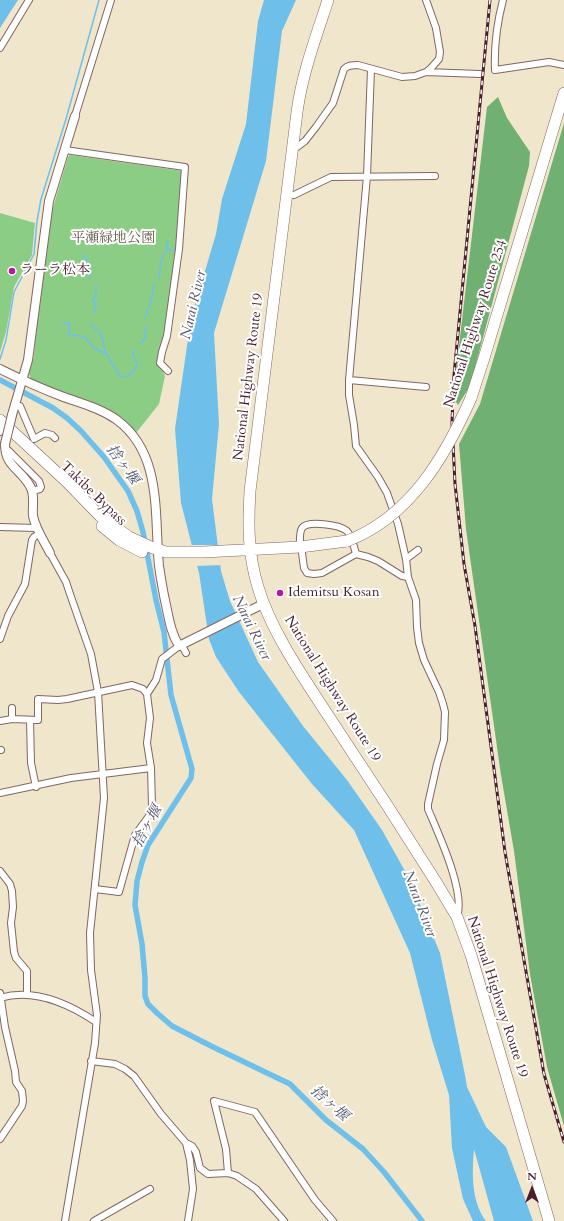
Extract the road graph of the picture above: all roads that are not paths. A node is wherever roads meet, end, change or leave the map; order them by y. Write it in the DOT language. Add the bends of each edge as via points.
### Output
graph roads {
  1 [pos="29,0"];
  2 [pos="111,0"];
  3 [pos="328,0"];
  4 [pos="426,0"];
  5 [pos="503,0"];
  6 [pos="0,48"];
  7 [pos="564,65"];
  8 [pos="371,69"];
  9 [pos="426,72"];
  10 [pos="480,74"];
  11 [pos="564,93"];
  12 [pos="75,116"];
  13 [pos="292,146"];
  14 [pos="65,150"];
  15 [pos="366,176"];
  16 [pos="435,176"];
  17 [pos="286,196"];
  18 [pos="0,369"];
  19 [pos="168,371"];
  20 [pos="349,380"];
  21 [pos="21,382"];
  22 [pos="426,387"];
  23 [pos="15,402"];
  24 [pos="1,427"];
  25 [pos="55,438"];
  26 [pos="0,526"];
  27 [pos="38,531"];
  28 [pos="301,550"];
  29 [pos="418,550"];
  30 [pos="50,553"];
  31 [pos="159,553"];
  32 [pos="246,554"];
  33 [pos="356,554"];
  34 [pos="406,559"];
  35 [pos="408,577"];
  36 [pos="263,604"];
  37 [pos="0,639"];
  38 [pos="182,644"];
  39 [pos="186,653"];
  40 [pos="98,692"];
  41 [pos="146,694"];
  42 [pos="12,708"];
  43 [pos="12,719"];
  44 [pos="30,720"];
  45 [pos="0,721"];
  46 [pos="151,768"];
  47 [pos="104,775"];
  48 [pos="36,786"];
  49 [pos="0,793"];
  50 [pos="0,871"];
  51 [pos="94,889"];
  52 [pos="457,917"];
  53 [pos="27,994"];
  54 [pos="0,996"];
  55 [pos="96,1022"];
  56 [pos="91,1061"];
  57 [pos="0,1139"];
  58 [pos="186,1143"];
  59 [pos="228,1173"];
  60 [pos="150,1189"];
  61 [pos="65,1221"];
  62 [pos="94,1221"];
  63 [pos="188,1221"];
  64 [pos="284,1221"];
  65 [pos="333,1221"];
  66 [pos="550,1221"];
  1 -- 6 [label="street"];
  2 -- 12 [label="street"];
  3 -- 13 [label="highway, National Highway Route 19" via="298,98"];
  4 -- 9 [label="street" via="436,28 440,52 439,59"];
  5 -- 7 [label="street" via="497,28 495,70 549,62"];
  8 -- 9 [label="street" via="402,77"];
  8 -- 13 [label="street" via="354,65 346,67 333,103 325,116 305,141 297,147"];
  8 -- 15 [label="street"];
  9 -- 10 [label="street"];
  11 -- 28 [label="highway, National Highway Route 254, bridge" via="471,398 442,455 413,494 386,521 340,545 325,549"];
  12 -- 14 [label="street"];
  13 -- 17 [label="highway, National Highway Route 19"];
  14 -- 19 [label="street" via="185,167 179,249 167,336 160,358 160,363"];
  14 -- 21 [label="street" via="48,208 28,360"];
  15 -- 16 [label="street"];
  15 -- 17 [label="street" via="331,177 294,195"];
  15 -- 20 [label="street"];
  17 -- 32 [label="highway, National Highway Route 19" via="250,491"];
  18 -- 21 [label="street"];
  20 -- 22 [label="street"];
  20 -- 34 [label="street" via="356,446 387,492"];
  21 -- 23 [label="street"];
  21 -- 31 [label="street" via="109,415 135,439 144,452 152,480"];
  23 -- 25 [label="street" via="20,406 34,439 45,433 52,434"];
  23 -- 27 [label="street, bridge" via="6,458 32,491 33,516"];
  24 -- 31 [label="highway, Takibe Bypass" via="66,481 100,516 140,547"];
  26 -- 27 [label="street"];
  27 -- 30 [label="street"];
  27 -- 37 [label="street" via="32,540 25,584 8,616"];
  28 -- 32 [label="highway, National Highway Route 254"];
  28 -- 33 [label="street" via="304,568 314,574"];
  28 -- 33 [label="street" via="302,528 313,523 342,527 350,534"];
  29 -- 34 [label="street"];
  30 -- 40 [label="street" via="66,582 91,654"];
  31 -- 32 [label="highway, Takibe Bypass"];
  31 -- 38 [label="street" via="172,632"];
  32 -- 36 [label="highway, National Highway Route 19"];
  33 -- 35 [label="street" via="378,561"];
  34 -- 35 [label="street"];
  35 -- 52 [label="street" via="416,600 419,643 445,712 444,740 428,804 458,894 460,906"];
  36 -- 38 [label="street"];
  36 -- 52 [label="highway, National Highway Route 19" via="302,675"];
  38 -- 39 [label="street"];
  38 -- 41 [label="street" via="162,659 156,680"];
  40 -- 41 [label="street" via="132,685 143,689"];
  40 -- 44 [label="street" via="67,699 38,699 38,720"];
  40 -- 47 [label="street"];
  41 -- 46 [label="street" via="150,718 147,743"];
  42 -- 43 [label="street"];
  43 -- 44 [label="street"];
  43 -- 45 [label="street"];
  44 -- 48 [label="street" via="31,763"];
  46 -- 47 [label="street"];
  46 -- 51 [label="street" via="152,807 149,816 135,835 119,892"];
  47 -- 48 [label="street" via="71,778"];
  47 -- 51 [label="street" via="104,798"];
  48 -- 49 [label="street"];
  50 -- 53 [label="street" via="12,891 11,923 14,952 27,971"];
  51 -- 55 [label="street" via="90,933"];
  52 -- 66 [label="highway, National Highway Route 19" via="471,955"];
  53 -- 54 [label="street"];
  53 -- 55 [label="street" via="53,1000"];
  54 -- 57 [label="street" via="15,1078 22,1091 23,1102"];
  55 -- 56 [label="street"];
  56 -- 58 [label="street" via="115,1064 134,1076"];
  56 -- 61 [label="street"];
  58 -- 59 [label="street" via="196,1152 198,1164 205,1172"];
  58 -- 63 [label="street" via="193,1189"];
  59 -- 64 [label="street" via="256,1189"];
  59 -- 65 [label="street" via="226,1149 214,1101 255,1112 315,1200"];
  60 -- 62 [label="street"];
}
